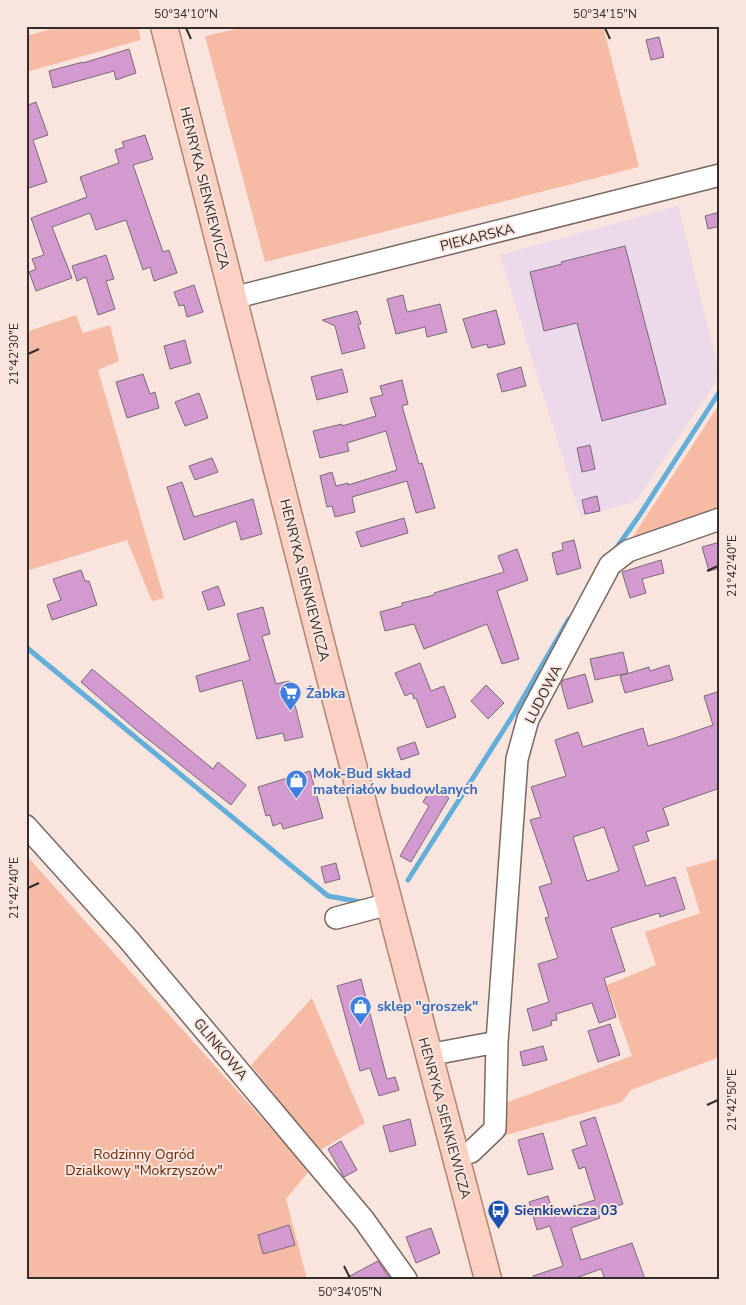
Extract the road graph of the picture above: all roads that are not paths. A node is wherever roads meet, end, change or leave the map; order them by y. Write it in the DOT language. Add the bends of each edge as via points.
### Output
graph roads {
  1 [pos="164,26"];
  2 [pos="720,176"];
  3 [pos="233,298"];
  4 [pos="720,519"];
  5 [pos="26,826"];
  6 [pos="389,904"];
  7 [pos="336,918"];
  8 [pos="496,1042"];
  9 [pos="428,1054"];
  10 [pos="454,1155"];
  11 [pos="406,1279"];
  12 [pos="488,1279"];
  1 -- 3 [label="main road, HENRYKA SIENKIEWICZA"];
  2 -- 3 [label="street, PIEKARSKA"];
  3 -- 6 [label="main road, HENRYKA SIENKIEWICZA"];
  4 -- 8 [label="street, LUDOWA" via="628,552 610,565 528,719 517,758"];
  5 -- 11 [label="street, GLINKOWA" via="128,939 339,1190"];
  6 -- 7 [label="street"];
  6 -- 9 [label="main road, HENRYKA SIENKIEWICZA"];
  8 -- 9 [label="street"];
  8 -- 10 [label="street, LUDOWA" via="495,1129 471,1152"];
  9 -- 10 [label="main road, HENRYKA SIENKIEWICZA"];
  10 -- 12 [label="main road, HENRYKA SIENKIEWICZA"];
}
